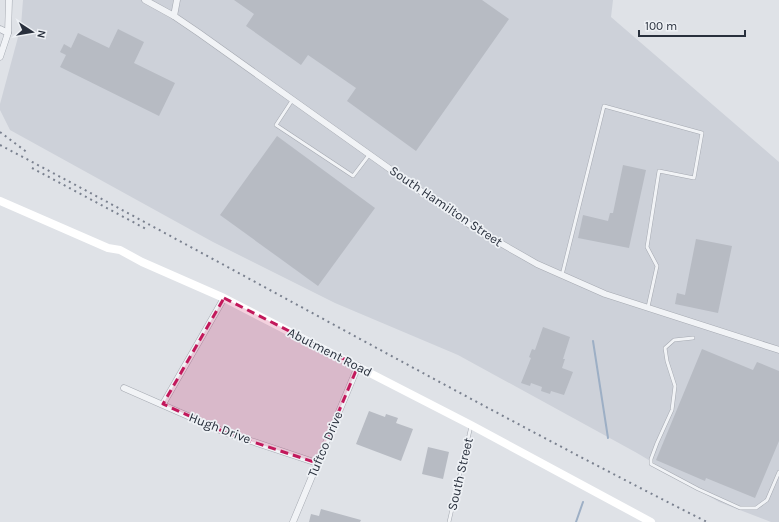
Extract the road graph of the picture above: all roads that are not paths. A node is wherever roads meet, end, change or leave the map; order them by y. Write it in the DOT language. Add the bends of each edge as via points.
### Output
graph roads {
  1 [pos="9,0"];
  2 [pos="145,0"];
  3 [pos="177,0"];
  4 [pos="174,16"];
  5 [pos="0,29"];
  6 [pos="8,32"];
  7 [pos="0,57"];
  8 [pos="293,100"];
  9 [pos="370,154"];
  10 [pos="0,201"];
  11 [pos="562,275"];
  12 [pos="224,298"];
  13 [pos="648,307"];
  14 [pos="693,338"];
  15 [pos="779,350"];
  16 [pos="358,366"];
  17 [pos="124,388"];
  18 [pos="163,404"];
  19 [pos="471,425"];
  20 [pos="318,463"];
  21 [pos="779,472"];
  22 [pos="293,522"];
  23 [pos="449,522"];
  24 [pos="651,522"];
  1 -- 6 [label="street"];
  2 -- 4 [label="street, South Hamilton Street"];
  3 -- 4 [label="street"];
  4 -- 8 [label="street, South Hamilton Street"];
  5 -- 6 [label="street"];
  6 -- 7 [label="street"];
  8 -- 9 [label="street, South Hamilton Street"];
  8 -- 9 [label="lane" via="276,125 353,176"];
  9 -- 11 [label="street, South Hamilton Street" via="481,232 537,264"];
  10 -- 12 [label="main road, Abutment Road" via="108,248 120,250"];
  11 -- 13 [label="street, South Hamilton Street" via="604,294"];
  11 -- 13 [label="lane" via="604,106 702,133 694,178 659,171 647,247 657,266"];
  12 -- 16 [label="main road, Abutment Road"];
  12 -- 18 [label="street"];
  13 -- 15 [label="street, South Hamilton Street"];
  14 -- 21 [label="lane" via="674,340 665,348 675,386 672,410 657,443 651,464 740,508 756,508 767,500"];
  16 -- 19 [label="main road, Abutment Road"];
  16 -- 20 [label="street, Tuftco Drive"];
  17 -- 18 [label="street, Hugh Drive"];
  18 -- 20 [label="street, Hugh Drive" via="229,434"];
  19 -- 23 [label="lane, South Street"];
  19 -- 24 [label="main road, Abutment Road"];
  20 -- 22 [label="street, Tuftco Drive"];
}
